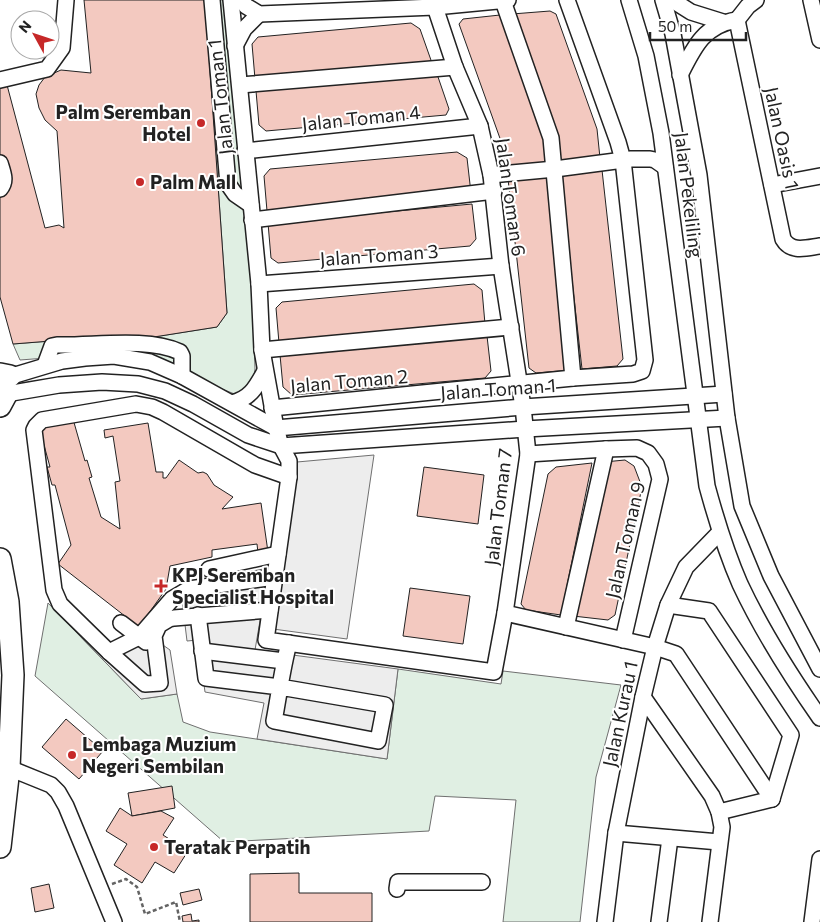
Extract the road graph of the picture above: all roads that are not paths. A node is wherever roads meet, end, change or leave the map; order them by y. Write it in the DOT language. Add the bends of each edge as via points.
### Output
graph roads {
  1 [pos="66,0"];
  2 [pos="212,0"];
  3 [pos="231,0"];
  4 [pos="242,0"];
  5 [pos="506,0"];
  6 [pos="567,0"];
  7 [pos="629,0"];
  8 [pos="663,0"];
  9 [pos="672,0"];
  10 [pos="756,0"];
  11 [pos="811,0"];
  12 [pos="436,3"];
  13 [pos="259,14"];
  14 [pos="730,21"];
  15 [pos="820,40"];
  16 [pos="235,46"];
  17 [pos="455,67"];
  18 [pos="680,75"];
  19 [pos="0,80"];
  20 [pos="240,85"];
  21 [pos="242,119"];
  22 [pos="480,126"];
  23 [pos="223,132"];
  24 [pos="661,133"];
  25 [pos="245,150"];
  26 [pos="627,160"];
  27 [pos="0,163"];
  28 [pos="665,167"];
  29 [pos="555,169"];
  30 [pos="491,174"];
  31 [pos="820,176"];
  32 [pos="772,185"];
  33 [pos="0,189"];
  34 [pos="494,191"];
  35 [pos="252,212"];
  36 [pos="820,246"];
  37 [pos="501,266"];
  38 [pos="259,284"];
  39 [pos="510,327"];
  40 [pos="262,350"];
  41 [pos="45,365"];
  42 [pos="265,371"];
  43 [pos="182,376"];
  44 [pos="573,378"];
  45 [pos="519,384"];
  46 [pos="3,387"];
  47 [pos="724,394"];
  48 [pos="694,397"];
  49 [pos="357,400"];
  50 [pos="232,403"];
  51 [pos="523,407"];
  52 [pos="272,408"];
  53 [pos="697,418"];
  54 [pos="727,418"];
  55 [pos="360,421"];
  56 [pos="276,428"];
  57 [pos="525,429"];
  58 [pos="281,446"];
  59 [pos="606,448"];
  60 [pos="528,454"];
  61 [pos="289,477"];
  62 [pos="720,532"];
  63 [pos="278,554"];
  64 [pos="0,560"];
  65 [pos="209,569"];
  66 [pos="275,577"];
  67 [pos="172,599"];
  68 [pos="668,605"];
  69 [pos="270,610"];
  70 [pos="505,613"];
  71 [pos="198,615"];
  72 [pos="180,618"];
  73 [pos="121,623"];
  74 [pos="566,627"];
  75 [pos="139,637"];
  76 [pos="623,640"];
  77 [pos="289,643"];
  78 [pos="655,647"];
  79 [pos="155,649"];
  80 [pos="202,651"];
  81 [pos="109,652"];
  82 [pos="284,661"];
  83 [pos="820,669"];
  84 [pos="280,688"];
  85 [pos="643,697"];
  86 [pos="820,718"];
  87 [pos="9,768"];
  88 [pos="772,799"];
  89 [pos="719,812"];
  90 [pos="616,833"];
  91 [pos="670,838"];
  92 [pos="719,842"];
  93 [pos="0,846"];
  94 [pos="820,858"];
  95 [pos="482,882"];
  96 [pos="398,889"];
  97 [pos="114,922"];
  98 [pos="605,922"];
  99 [pos="659,922"];
  100 [pos="710,922"];
  101 [pos="812,922"];
  1 -- 19 [label="street" via="62,48 47,70"];
  2 -- 23 [label="street"];
  3 -- 16 [label="street, Jalan Toman 1"];
  4 -- 13 [label="street"];
  5 -- 12 [label="street"];
  5 -- 29 [label="street" via="551,138"];
  6 -- 26 [label="street"];
  7 -- 24 [label="street, Jalan Pekeliling" via="646,56"];
  8 -- 18 [label="street, Jalan Pekeliling"];
  9 -- 14 [label="street" via="691,12"];
  10 -- 14 [label="street"];
  11 -- 15 [label="street"];
  12 -- 13 [label="street"];
  12 -- 17 [label="street, Jalan Toman 6"];
  13 -- 16 [label="street" via="244,29"];
  14 -- 18 [label="street" via="698,41"];
  14 -- 32 [label="street, Jalan Oasis 1"];
  16 -- 20 [label="street, Jalan Toman 1"];
  17 -- 20 [label="street"];
  17 -- 22 [label="street, Jalan Toman 6"];
  18 -- 47 [label="street, Jalan Pekeliling" via="699,175"];
  20 -- 21 [label="street, Jalan Toman 1"];
  21 -- 23 [label="street"];
  21 -- 25 [label="street, Jalan Toman 1"];
  22 -- 25 [label="street, Jalan Toman 4"];
  22 -- 30 [label="street, Jalan Toman 6"];
  23 -- 35 [label="street" via="228,184"];
  24 -- 26 [label="street" via="646,151"];
  24 -- 28 [label="street, Jalan Pekeliling"];
  25 -- 35 [label="street, Jalan Toman 1"];
  26 -- 28 [label="street" via="650,159"];
  26 -- 29 [label="street"];
  26 -- 44 [label="street, Jalan Toman 2" via="645,360 642,370 632,374"];
  27 -- 33 [label="street" via="4,179"];
  28 -- 48 [label="street, Jalan Pekeliling"];
  29 -- 30 [label="street"];
  29 -- 44 [label="street"];
  30 -- 34 [label="street, Jalan Toman 6"];
  31 -- 32 [label="street"];
  32 -- 36 [label="street, Jalan Oasis 1" via="786,245 799,249"];
  34 -- 35 [label="street"];
  34 -- 37 [label="street, Jalan Toman 6"];
  35 -- 38 [label="street, Jalan Toman 1"];
  37 -- 38 [label="street, Jalan Toman 3"];
  37 -- 39 [label="street, Jalan Toman 6"];
  38 -- 40 [label="street, Jalan Toman 1"];
  39 -- 40 [label="street"];
  39 -- 45 [label="street, Jalan Toman 6"];
  40 -- 42 [label="street, Jalan Toman 1"];
  41 -- 43 [label="street" via="114,356 150,362"];
  41 -- 43 [label="street" via="52,346 154,345 175,349 182,354"];
  41 -- 46 [label="street"];
  42 -- 50 [label="street" via="251,394"];
  42 -- 52 [label="street, Jalan Toman 1"];
  43 -- 50 [label="street"];
  44 -- 45 [label="street, Jalan Toman 2"];
  45 -- 49 [label="street, Jalan Toman 2"];
  45 -- 51 [label="street, Jalan Toman 6"];
  46 -- 58 [label="street" via="102,382 138,384 165,391 248,436"];
  47 -- 48 [label="street, Jalan Toman 1"];
  47 -- 54 [label="street, Jalan Pekeliling"];
  48 -- 51 [label="street, Jalan Toman 1"];
  48 -- 53 [label="street, Jalan Pekeliling"];
  49 -- 52 [label="street, Jalan Toman 2"];
  49 -- 55 [label="street"];
  50 -- 56 [label="street"];
  51 -- 55 [label="street, Jalan Toman 1"];
  51 -- 57 [label="street, Jalan Toman 7"];
  52 -- 56 [label="street, Jalan Toman 1"];
  53 -- 54 [label="street"];
  53 -- 57 [label="street"];
  53 -- 62 [label="street, Jalan Pekeliling" via="706,486"];
  54 -- 83 [label="street, Jalan Pekeliling" via="742,506 771,576"];
  55 -- 56 [label="street, Jalan Toman 1"];
  56 -- 58 [label="street, Jalan Toman 1"];
  57 -- 58 [label="street"];
  57 -- 60 [label="street, Jalan Toman 7"];
  58 -- 61 [label="street, Jalan Toman 1" via="290,461"];
  59 -- 60 [label="street, Jalan Toman 9"];
  59 -- 74 [label="street"];
  59 -- 76 [label="street, Jalan Toman 9" via="637,448 648,453 660,478"];
  60 -- 70 [label="street, Jalan Toman 7"];
  61 -- 63 [label="street, Jalan Toman 1"];
  61 -- 81 [label="street" via="255,465 152,407 136,404 42,420 34,430 54,590 60,604"];
  62 -- 68 [label="street, Jalan Kurau 1" via="686,568"];
  62 -- 86 [label="street, Jalan Pekeliling" via="740,583 766,634"];
  63 -- 65 [label="street"];
  63 -- 66 [label="street, Jalan Toman 1"];
  64 -- 87 [label="highway" via="8,602 13,676"];
  66 -- 67 [label="street" via="189,589"];
  66 -- 69 [label="street, Jalan Toman 1"];
  67 -- 72 [label="street" via="171,611"];
  67 -- 75 [label="street"];
  68 -- 78 [label="street, Jalan Kurau 1"];
  68 -- 88 [label="street" via="709,611 791,735"];
  69 -- 71 [label="street"];
  69 -- 77 [label="street, Jalan Toman 1" via="266,640"];
  70 -- 74 [label="street"];
  70 -- 77 [label="street, Jalan Toman 7" via="494,672"];
  71 -- 72 [label="street"];
  71 -- 80 [label="street"];
  72 -- 79 [label="street" via="168,619 159,625 154,636"];
  73 -- 75 [label="street"];
  74 -- 76 [label="street"];
  75 -- 79 [label="street"];
  75 -- 81 [label="street"];
  76 -- 78 [label="street"];
  77 -- 82 [label="street"];
  78 -- 85 [label="street, Jalan Kurau 1"];
  78 -- 88 [label="street" via="676,654"];
  79 -- 81 [label="street" via="160,683 145,684"];
  80 -- 82 [label="street"];
  80 -- 84 [label="street" via="206,678"];
  82 -- 84 [label="street"];
  84 -- 84 [label="street" via="385,705 378,741 274,721"];
  85 -- 89 [label="street" via="712,796"];
  85 -- 90 [label="street, Jalan Kurau 1"];
  87 -- 93 [label="highway"];
  87 -- 97 [label="street" via="51,785 58,792"];
  88 -- 89 [label="street"];
  89 -- 92 [label="street" via="722,827"];
  90 -- 91 [label="street"];
  90 -- 98 [label="street, Jalan Kurau 1"];
  91 -- 92 [label="street"];
  91 -- 99 [label="street"];
  92 -- 100 [label="street"];
  94 -- 101 [label="street"];
  95 -- 96 [label="street" via="398,882"];
}
